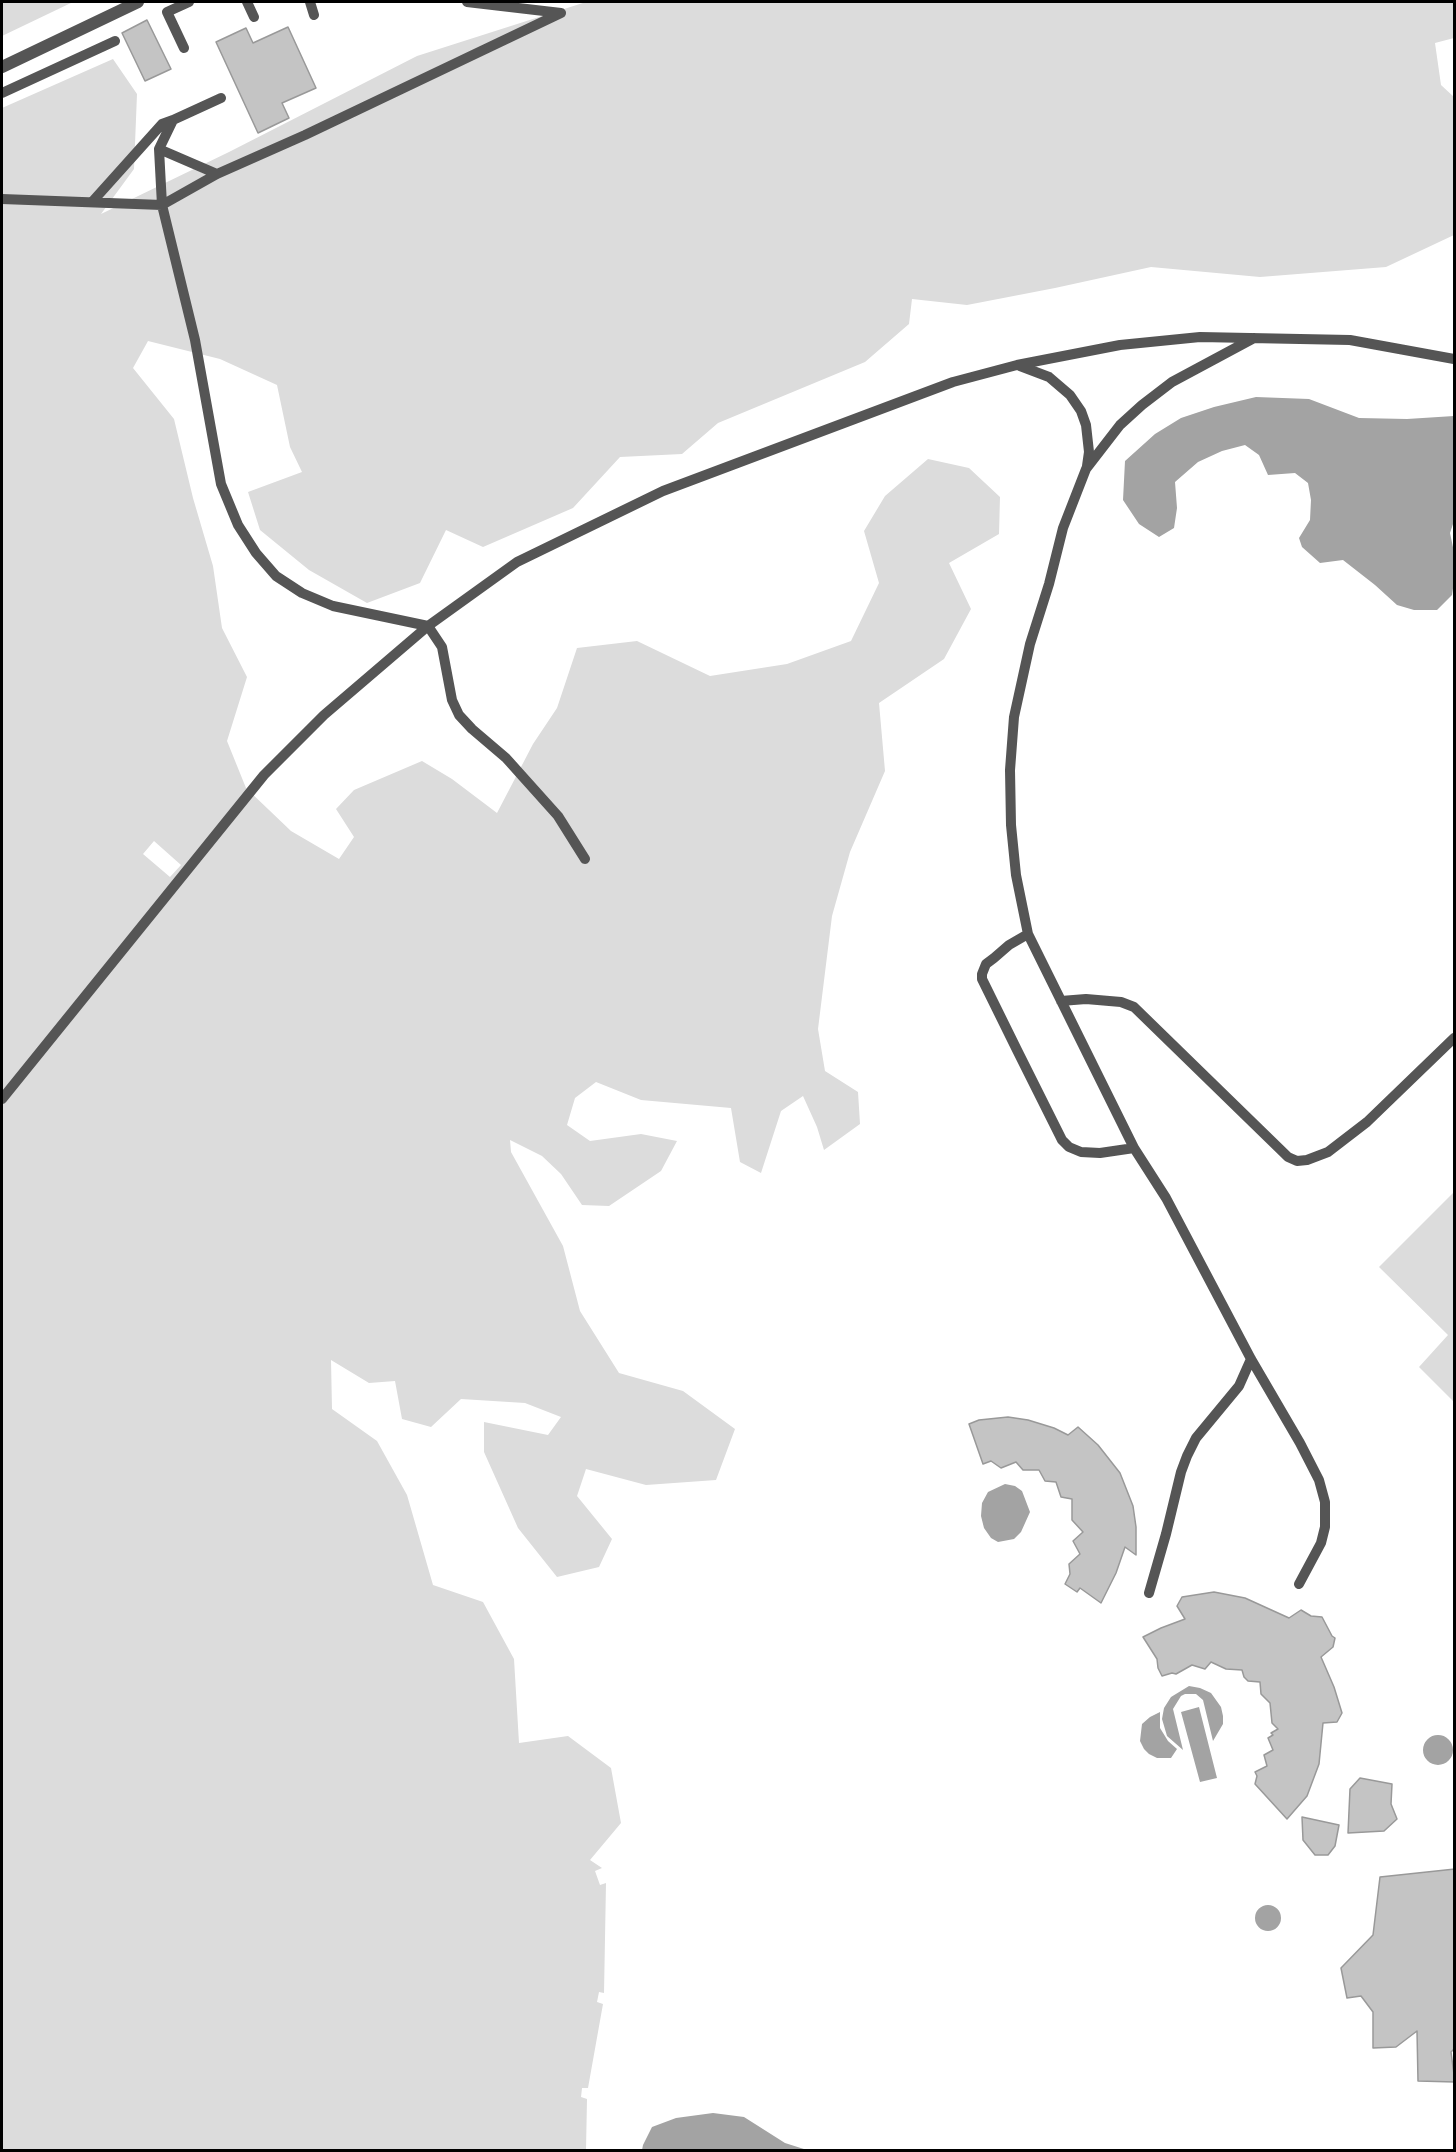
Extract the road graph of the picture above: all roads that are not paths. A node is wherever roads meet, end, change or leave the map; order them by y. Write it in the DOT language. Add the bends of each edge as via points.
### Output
graph roads {
  1 [pos="138,2"];
  2 [pos="189,2"];
  3 [pos="247,2"];
  4 [pos="310,2"];
  5 [pos="467,2"];
  6 [pos="314,15"];
  7 [pos="254,17"];
  8 [pos="115,41"];
  9 [pos="184,48"];
  10 [pos="2,67"];
  11 [pos="2,93"];
  12 [pos="221,98"];
  13 [pos="173,120"];
  14 [pos="159,148"];
  15 [pos="217,174"];
  16 [pos="2,199"];
  17 [pos="92,202"];
  18 [pos="162,205"];
  19 [pos="1255,338"];
  20 [pos="1455,359"];
  21 [pos="1017,365"];
  22 [pos="1086,469"];
  23 [pos="428,626"];
  24 [pos="585,859"];
  25 [pos="1028,934"];
  26 [pos="1061,1001"];
  27 [pos="1455,1038"];
  28 [pos="2,1099"];
  29 [pos="1134,1148"];
  30 [pos="1251,1359"];
  31 [pos="1299,1584"];
  32 [pos="1149,1593"];
  1 -- 10 [label="street"];
  2 -- 9 [label="lane" via="167,12"];
  3 -- 7 [label="lane"];
  4 -- 6 [label="lane"];
  5 -- 15 [label="lane" via="561,13"];
  8 -- 11 [label="lane"];
  12 -- 13 [label="lane"];
  13 -- 14 [label="lane"];
  13 -- 17 [label="lane" via="162,124"];
  14 -- 15 [label="lane"];
  14 -- 18 [label="lane"];
  15 -- 18 [label="lane"];
  16 -- 17 [label="lane"];
  17 -- 18 [label="lane"];
  18 -- 23 [label="lane" via="195,340 221,484 250,544 276,576 302,593 333,606"];
  19 -- 20 [label="lane" via="1350,340"];
  19 -- 21 [label="lane" via="1200,337 1120,345"];
  19 -- 22 [label="lane" via="1172,382 1142,405 1120,425"];
  21 -- 22 [label="lane" via="1049,377 1081,411 1089,452"];
  21 -- 23 [label="lane" via="953,382 663,490 517,562"];
  22 -- 25 [label="lane" via="1063,528 1014,717 1011,825"];
  23 -- 24 [label="lane" via="442,647 459,715 506,758 558,816"];
  23 -- 28 [label="lane" via="324,715 264,775"];
  25 -- 26 [label="lane"];
  25 -- 29 [label="lane" via="986,964 982,980 1062,1140 1081,1152"];
  26 -- 27 [label="lane" via="1086,999 1134,1007 1288,1156 1298,1161 1328,1152 1359,1128"];
  26 -- 29 [label="lane"];
  29 -- 30 [label="lane" via="1166,1198"];
  30 -- 31 [label="lane" via="1300,1443 1325,1502 1321,1544"];
  30 -- 32 [label="lane" via="1239,1386 1196,1438 1187,1456"];
}
